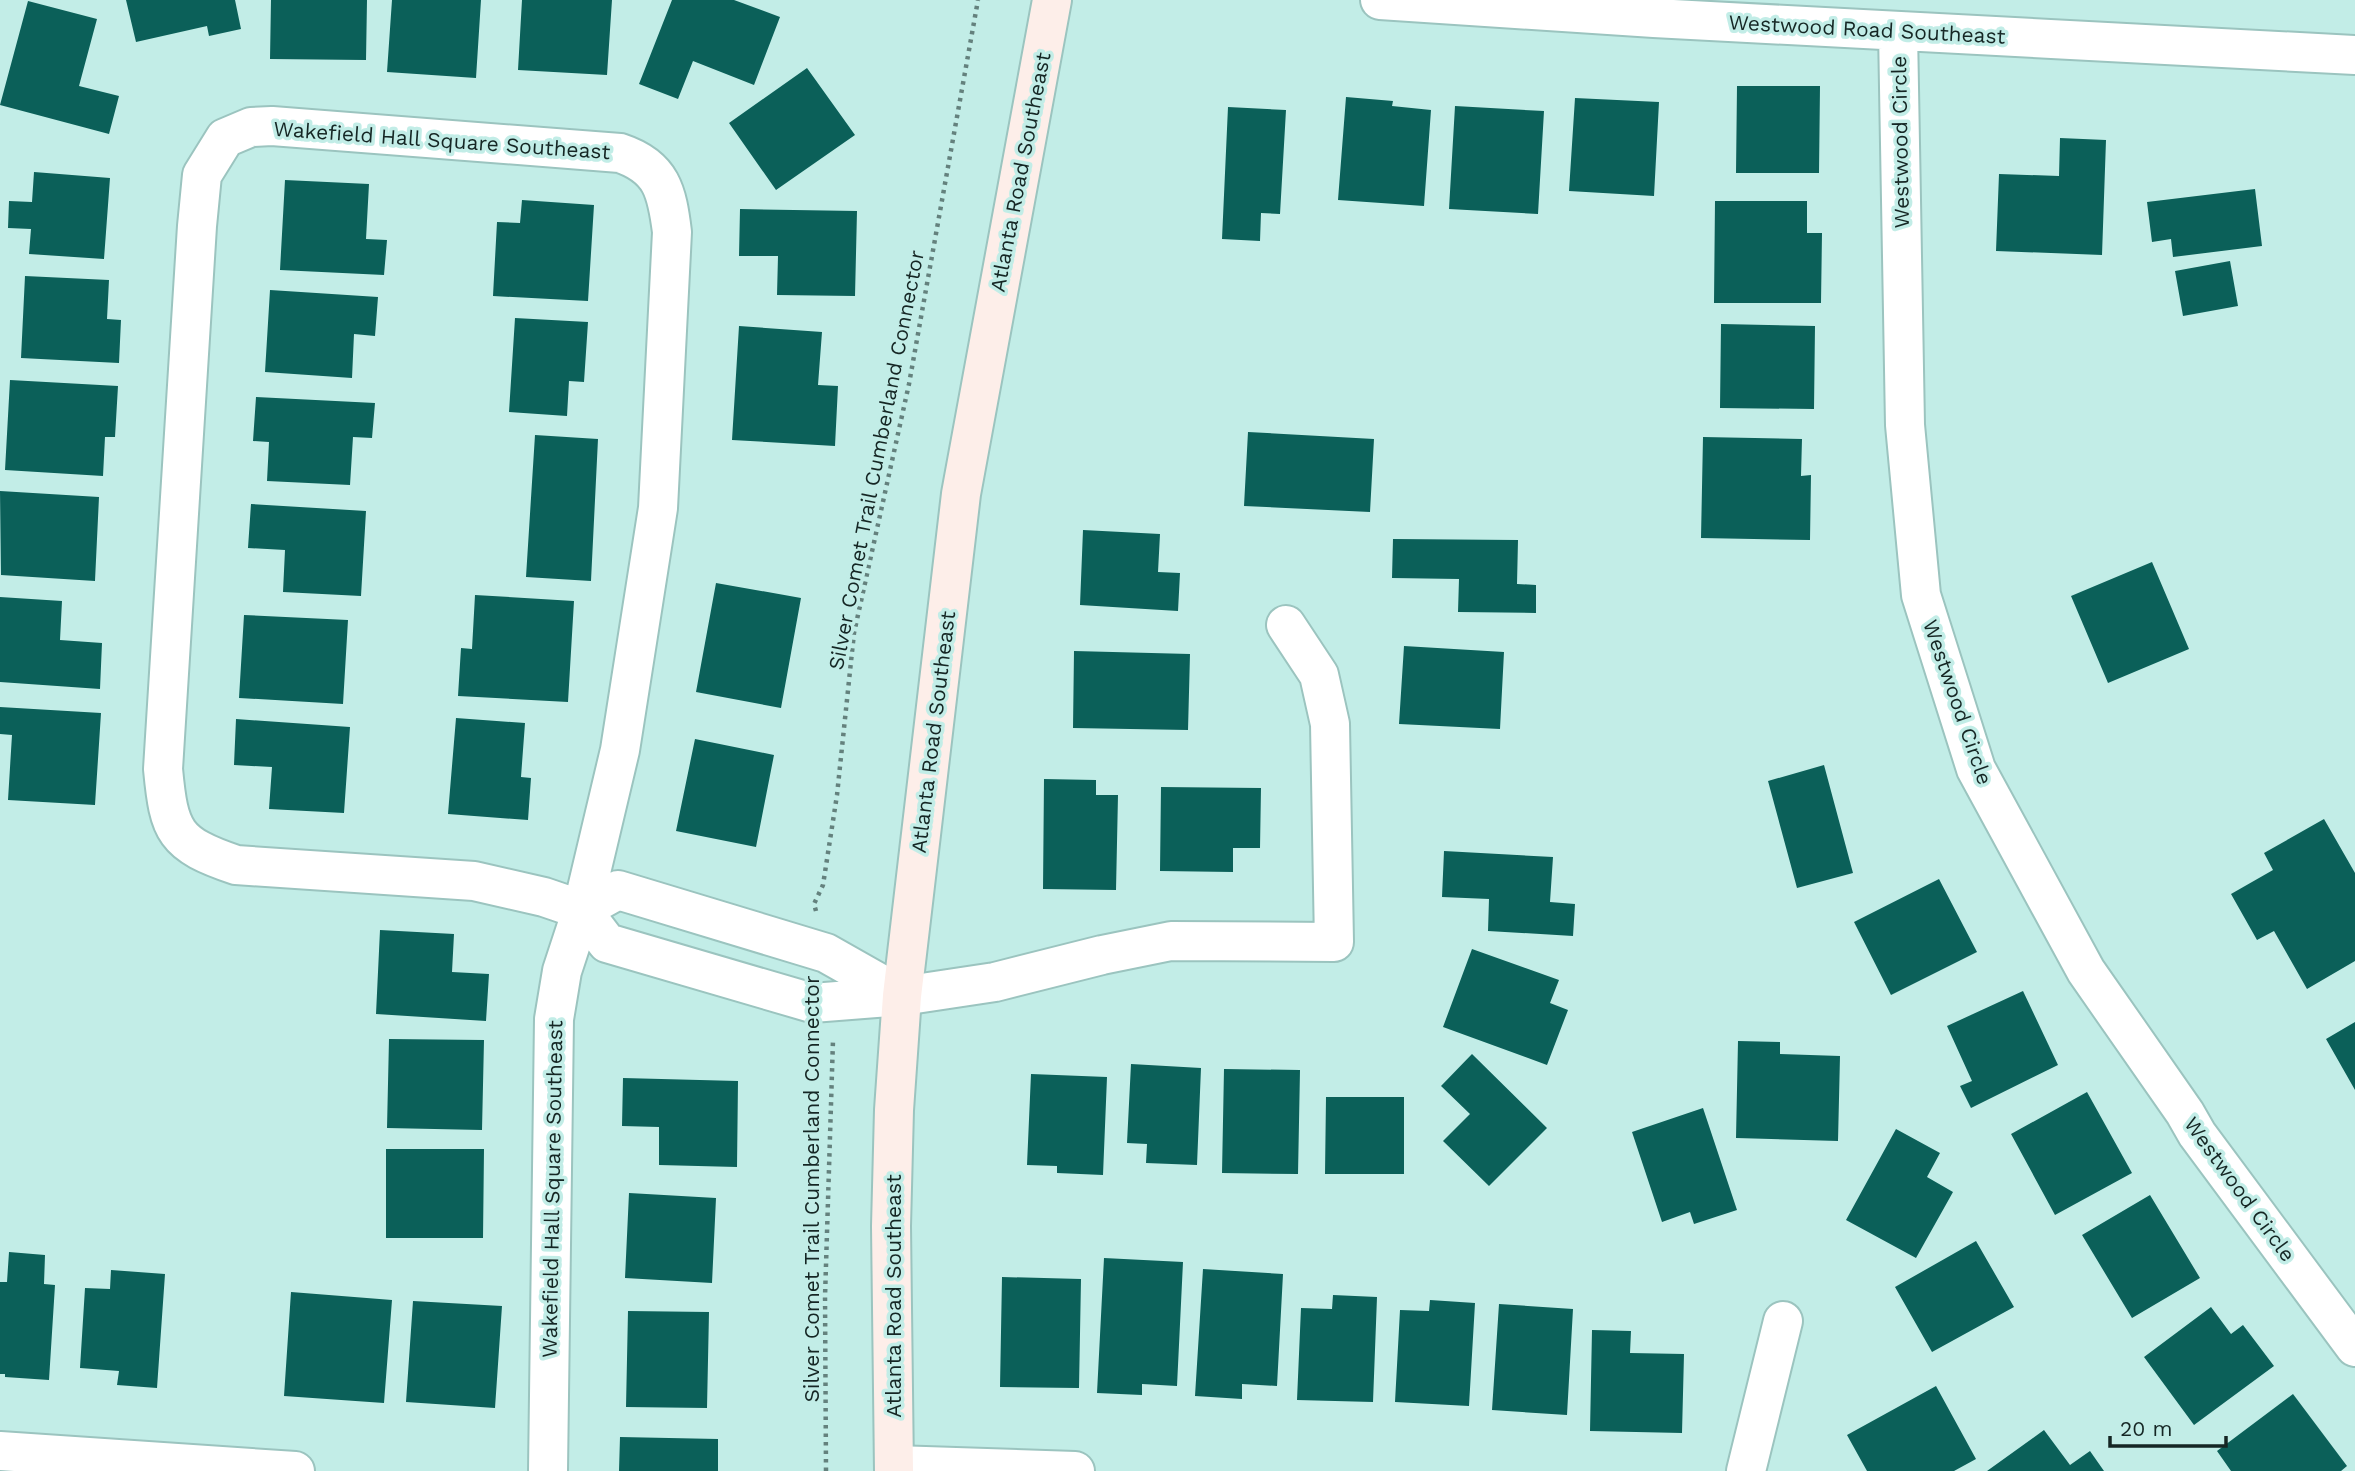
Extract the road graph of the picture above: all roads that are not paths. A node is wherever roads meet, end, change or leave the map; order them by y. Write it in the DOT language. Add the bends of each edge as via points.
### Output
graph roads {
  1 [pos="1052,0"];
  2 [pos="1380,0"];
  3 [pos="1654,9"];
  4 [pos="1898,31"];
  5 [pos="2355,55"];
  6 [pos="1286,625"];
  7 [pos="582,910"];
  8 [pos="902,996"];
  9 [pos="1783,1321"];
  10 [pos="2355,1347"];
  11 [pos="0,1451"];
  12 [pos="894,1468"];
  13 [pos="296,1471"];
  14 [pos="548,1471"];
  15 [pos="1075,1471"];
  16 [pos="1746,1471"];
  1 -- 8 [label="main road, Atlanta Road Southeast" via="961,494"];
  2 -- 3 [label="street, Westwood Road Southeast"];
  3 -- 4 [label="street, Westwood Road Southeast"];
  4 -- 5 [label="street, Westwood Road Southeast"];
  4 -- 10 [label="street, Westwood Circle" via="1905,425 1921,595 1976,769 2086,971 2197,1134"];
  6 -- 8 [label="street" via="1319,675 1330,724 1334,942 1171,941 995,982"];
  7 -- 7 [label="street, Wakefield Hall Square Southeast" via="620,750 657,509 673,232 661,184 636,158 620,153 272,126 251,127 225,138 202,174 197,226 163,769 167,811 181,838 201,853 236,865 474,881"];
  7 -- 8 [label="street" via="607,943 812,1003"];
  7 -- 8 [label="street" via="618,890 826,953"];
  7 -- 14 [label="street, Wakefield Hall Square Southeast" via="562,971 554,1019"];
  8 -- 12 [label="main road, Atlanta Road Southeast" via="892,1213"];
  9 -- 16 [label="street"];
  11 -- 13 [label="street"];
  12 -- 15 [label="street"];
}
